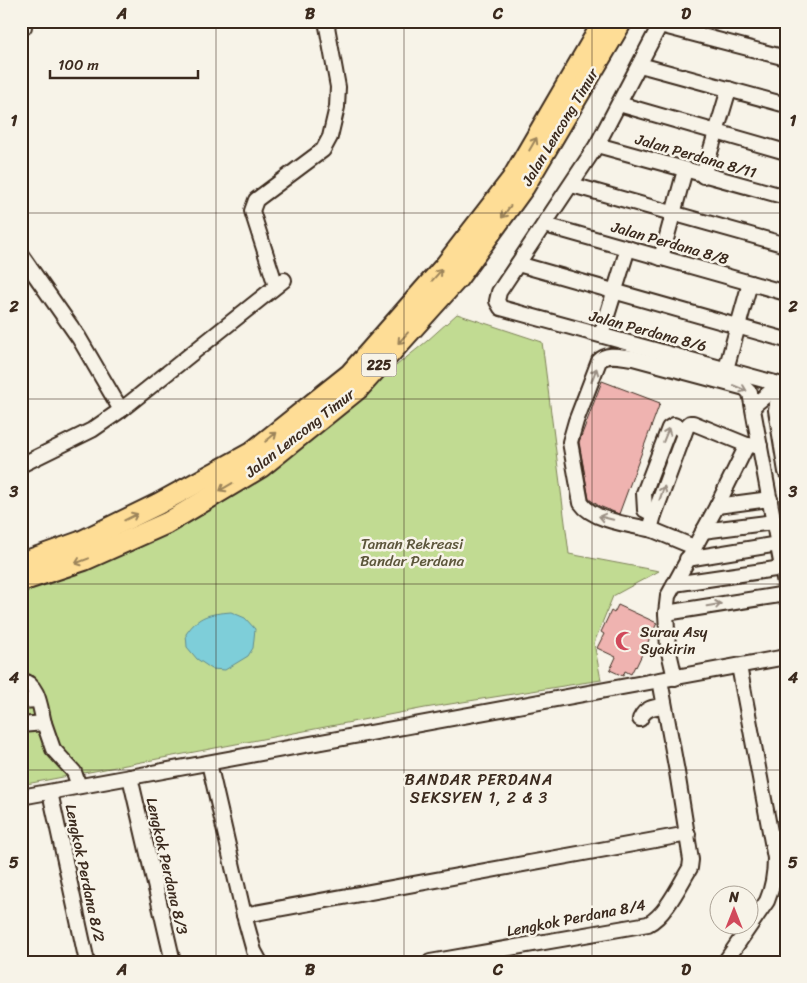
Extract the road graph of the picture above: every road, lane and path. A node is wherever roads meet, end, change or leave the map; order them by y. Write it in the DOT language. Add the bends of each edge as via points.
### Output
graph roads {
  1 [pos="326,21"];
  2 [pos="604,21"];
  3 [pos="622,21"];
  4 [pos="662,23"];
  5 [pos="786,58"];
  6 [pos="640,65"];
  7 [pos="728,89"];
  8 [pos="619,104"];
  9 [pos="786,105"];
  10 [pos="717,133"];
  11 [pos="597,145"];
  12 [pos="786,152"];
  13 [pos="686,170"];
  14 [pos="703,176"];
  15 [pos="572,185"];
  16 [pos="786,197"];
  17 [pos="672,214"];
  18 [pos="544,225"];
  19 [pos="786,245"];
  20 [pos="628,248"];
  21 [pos="21,255"];
  22 [pos="661,258"];
  23 [pos="518,264"];
  24 [pos="750,283"];
  25 [pos="614,292"];
  26 [pos="786,293"];
  27 [pos="738,326"];
  28 [pos="601,335"];
  29 [pos="786,340"];
  30 [pos="726,368"];
  31 [pos="783,385"];
  32 [pos="753,406"];
  33 [pos="121,410"];
  34 [pos="754,446"];
  35 [pos="21,464"];
  36 [pos="786,472"];
  37 [pos="770,499"];
  38 [pos="717,506"];
  39 [pos="774,522"];
  40 [pos="653,530"];
  41 [pos="703,532"];
  42 [pos="778,544"];
  43 [pos="690,553"];
  44 [pos="25,562"];
  45 [pos="782,568"];
  46 [pos="21,581"];
  47 [pos="674,584"];
  48 [pos="786,589"];
  49 [pos="786,594"];
  50 [pos="666,613"];
  51 [pos="786,658"];
  52 [pos="740,666"];
  53 [pos="675,678"];
  54 [pos="21,680"];
  55 [pos="660,680"];
  56 [pos="38,700"];
  57 [pos="21,701"];
  58 [pos="664,706"];
  59 [pos="640,719"];
  60 [pos="44,723"];
  61 [pos="21,725"];
  62 [pos="209,763"];
  63 [pos="130,777"];
  64 [pos="79,786"];
  65 [pos="50,792"];
  66 [pos="21,797"];
  67 [pos="688,834"];
  68 [pos="244,915"];
  69 [pos="497,956"];
  70 [pos="87,962"];
  71 [pos="172,962"];
  72 [pos="260,962"];
  73 [pos="430,962"];
  74 [pos="725,962"];
  1 -- 33 [label="street" via="338,93 330,137 322,150 256,200 252,212 280,283"];
  44 -- 2 [label="highway, Jalan Lencong Timur / 225, one-way" via="80,542 251,453 350,374 444,267 512,179"];
  3 -- 46 [label="highway, Jalan Lencong Timur / 225, one-way" via="524,187 458,278 359,388 261,467 167,523 84,560"];
  4 -- 5 [label="street"];
  4 -- 6 [label="street"];
  6 -- 7 [label="street"];
  6 -- 8 [label="street"];
  7 -- 9 [label="street"];
  7 -- 10 [label="street"];
  8 -- 10 [label="street"];
  8 -- 11 [label="street"];
  10 -- 12 [label="street"];
  10 -- 14 [label="street"];
  11 -- 13 [label="street, Jalan Perdana 8/11"];
  11 -- 15 [label="street"];
  13 -- 14 [label="street, Jalan Perdana 8/11"];
  13 -- 17 [label="street"];
  14 -- 16 [label="street, Jalan Perdana 8/11"];
  15 -- 17 [label="street"];
  15 -- 18 [label="street"];
  17 -- 19 [label="street"];
  17 -- 22 [label="street"];
  18 -- 20 [label="street, Jalan Perdana 8/8"];
  18 -- 23 [label="street"];
  20 -- 22 [label="street, Jalan Perdana 8/8"];
  20 -- 25 [label="street"];
  21 -- 33 [label="street" via="79,338"];
  22 -- 24 [label="street, Jalan Perdana 8/8"];
  23 -- 25 [label="street"];
  23 -- 28 [label="street, Jalan Perdana 8/6" via="499,292 497,301 501,308"];
  24 -- 26 [label="street, Jalan Perdana 8/8"];
  24 -- 27 [label="street"];
  25 -- 27 [label="street"];
  25 -- 28 [label="street"];
  27 -- 29 [label="street"];
  27 -- 30 [label="street"];
  28 -- 30 [label="street, Jalan Perdana 8/6"];
  30 -- 31 [label="street, Jalan Perdana 8/6"];
  31 -- 32 [label="street"];
  31 -- 36 [label="street" via="776,410"];
  32 -- 34 [label="street"];
  40 -- 32 [label="street, one-way" via="596,516 582,503 570,442 599,361 607,356 632,358 745,388 750,393"];
  33 -- 35 [label="street" via="92,430"];
  34 -- 37 [label="street"];
  34 -- 38 [label="street"];
  40 -- 34 [label="street, one-way" via="654,515 690,423"];
  37 -- 38 [label="street"];
  37 -- 39 [label="street"];
  38 -- 41 [label="street"];
  39 -- 41 [label="street"];
  39 -- 42 [label="street"];
  40 -- 43 [label="street"];
  41 -- 43 [label="street"];
  42 -- 43 [label="street"];
  42 -- 45 [label="street"];
  43 -- 47 [label="street"];
  45 -- 47 [label="street"];
  45 -- 48 [label="street"];
  47 -- 50 [label="street" via="668,596"];
  50 -- 49 [label="street, one-way"];
  50 -- 53 [label="street" via="668,648"];
  51 -- 52 [label="street"];
  52 -- 53 [label="street"];
  52 -- 74 [label="street" via="775,870 767,901"];
  53 -- 55 [label="street"];
  54 -- 56 [label="street" via="30,684"];
  55 -- 58 [label="street, Lengkok Perdana 8/4"];
  55 -- 62 [label="street"];
  56 -- 57 [label="street"];
  56 -- 60 [label="street"];
  58 -- 59 [label="street" via="650,708"];
  58 -- 67 [label="street, Lengkok Perdana 8/4"];
  60 -- 61 [label="street"];
  60 -- 64 [label="street" via="52,749 74,772"];
  62 -- 63 [label="street"];
  62 -- 68 [label="street"];
  63 -- 64 [label="street"];
  63 -- 71 [label="street, Lengkok Perdana 8/3"];
  64 -- 65 [label="street"];
  65 -- 66 [label="street"];
  65 -- 70 [label="street, Lengkok Perdana 8/2"];
  67 -- 68 [label="street"];
  67 -- 69 [label="street, Lengkok Perdana 8/4" via="690,868 655,920"];
  68 -- 72 [label="street"];
  69 -- 73 [label="street, Lengkok Perdana 8/4"];
}
